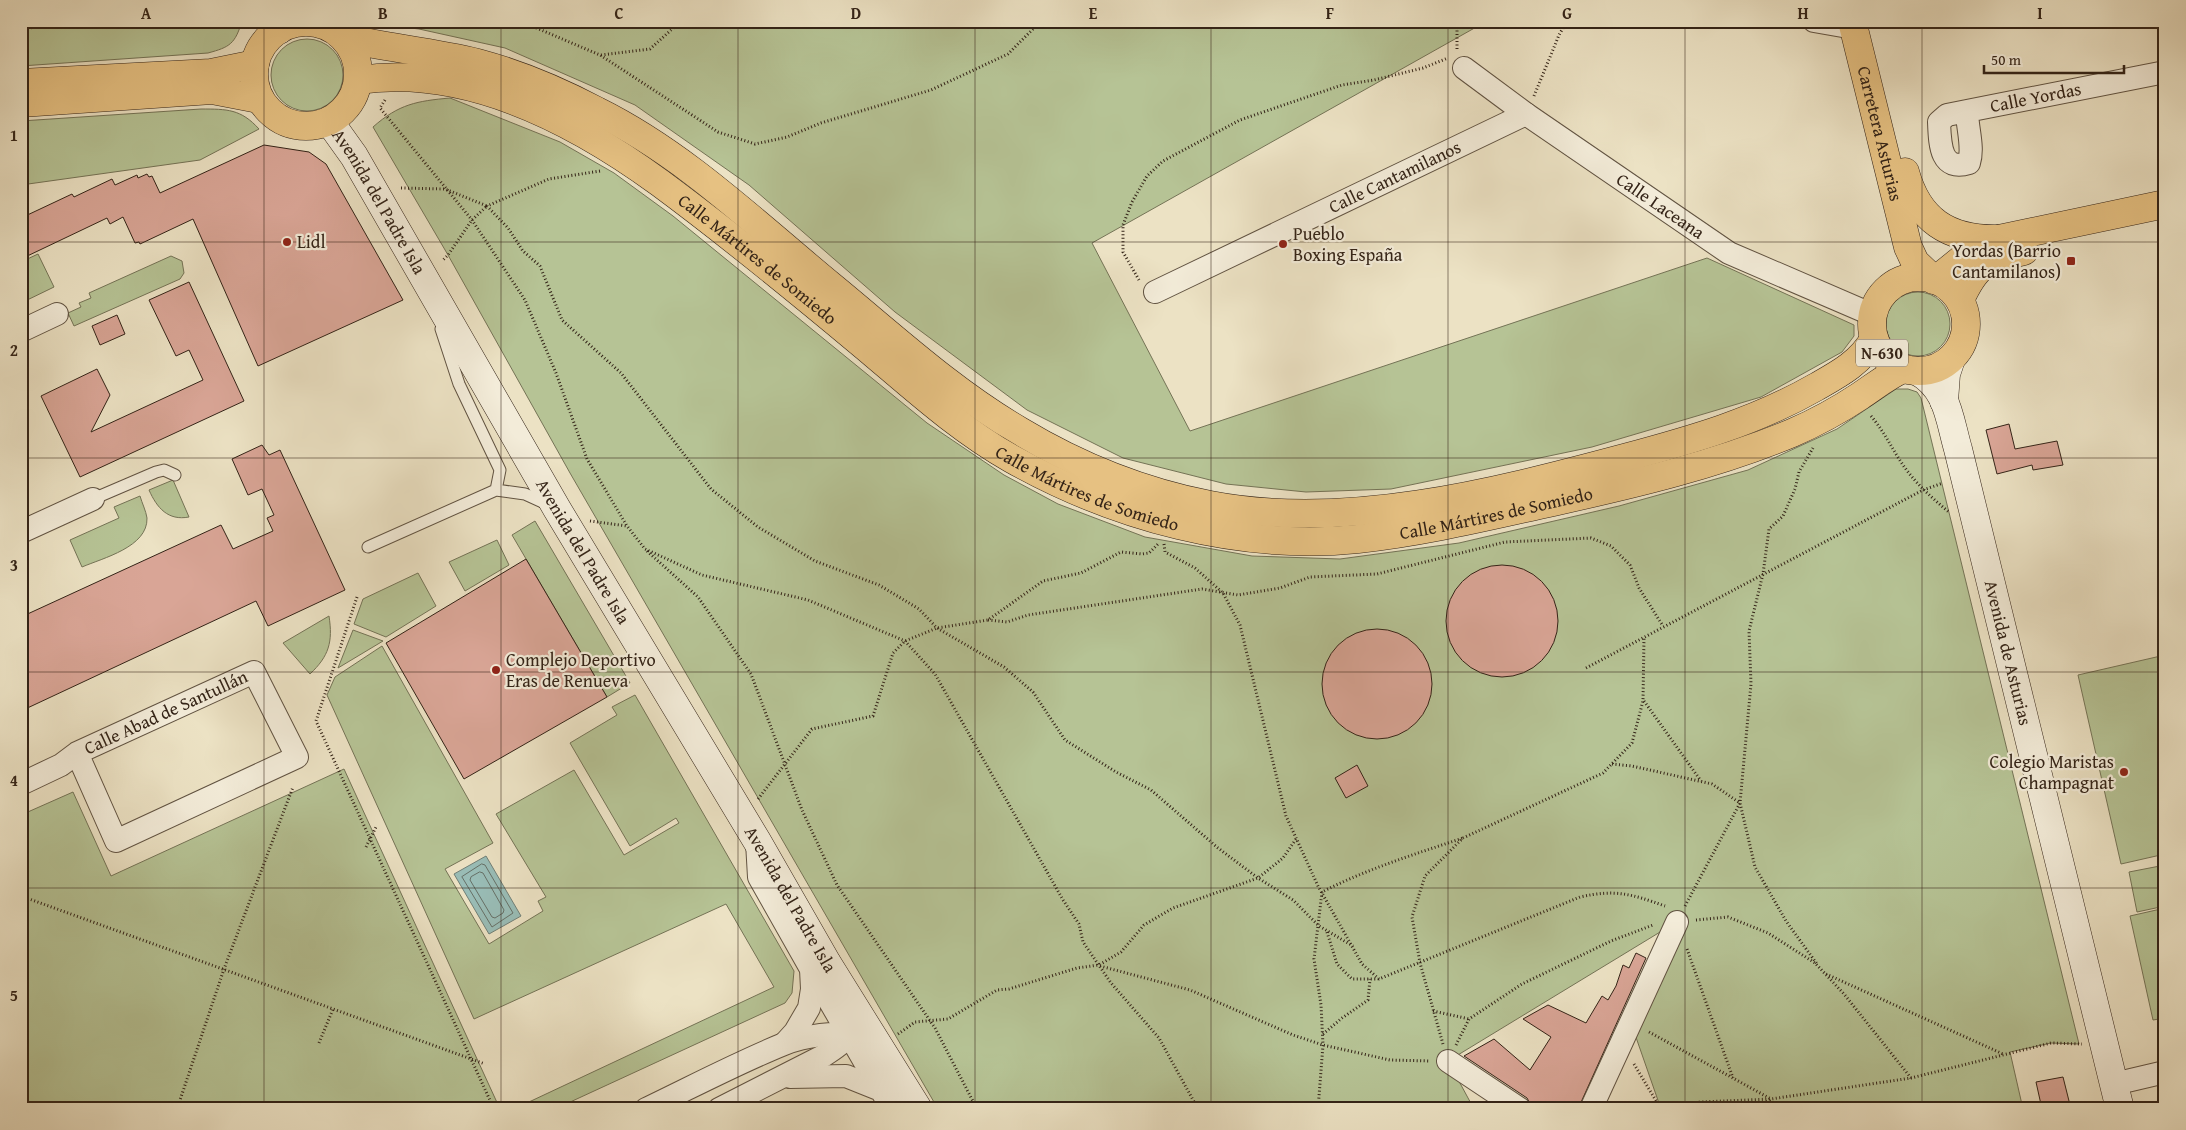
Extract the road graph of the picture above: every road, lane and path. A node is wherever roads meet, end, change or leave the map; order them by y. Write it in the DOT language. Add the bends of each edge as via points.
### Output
graph roads {
  1 [pos="53,21"];
  2 [pos="520,21"];
  3 [pos="681,21"];
  4 [pos="1042,21"];
  5 [pos="1465,21"];
  6 [pos="1567,21"];
  7 [pos="1814,21"];
  8 [pos="1853,25"];
  9 [pos="277,26"];
  10 [pos="21,31"];
  11 [pos="344,38"];
  12 [pos="600,55"];
  13 [pos="255,64"];
  14 [pos="1464,68"];
  15 [pos="2165,72"];
  16 [pos="1866,78"];
  17 [pos="359,80"];
  18 [pos="21,82"];
  19 [pos="259,98"];
  20 [pos="387,98"];
  21 [pos="21,103"];
  22 [pos="1967,111"];
  23 [pos="1526,114"];
  24 [pos="329,121"];
  25 [pos="601,170"];
  26 [pos="401,188"];
  27 [pos="445,189"];
  28 [pos="2165,204"];
  29 [pos="487,206"];
  30 [pos="472,220"];
  31 [pos="2165,223"];
  32 [pos="1999,239"];
  33 [pos="1908,247"];
  34 [pos="433,269"];
  35 [pos="1935,280"];
  36 [pos="1895,284"];
  37 [pos="1155,292"];
  38 [pos="1960,300"];
  39 [pos="58,314"];
  40 [pos="1874,327"];
  41 [pos="21,331"];
  42 [pos="1951,359"];
  43 [pos="1910,370"];
  44 [pos="1944,401"];
  45 [pos="1870,414"];
  46 [pos="1816,441"];
  47 [pos="175,475"];
  48 [pos="1946,483"];
  49 [pos="496,490"];
  50 [pos="1922,490"];
  51 [pos="93,499"];
  52 [pos="557,509"];
  53 [pos="1956,518"];
  54 [pos="587,521"];
  55 [pos="627,526"];
  56 [pos="21,532"];
  57 [pos="368,547"];
  58 [pos="645,549"];
  59 [pos="1763,574"];
  60 [pos="1223,592"];
  61 [pos="356,597"];
  62 [pos="988,620"];
  63 [pos="1663,626"];
  64 [pos="937,628"];
  65 [pos="1644,637"];
  66 [pos="905,641"];
  67 [pos="1586,668"];
  68 [pos="1643,700"];
  69 [pos="77,753"];
  70 [pos="785,763"];
  71 [pos="1612,764"];
  72 [pos="1702,782"];
  73 [pos="21,784"];
  74 [pos="293,787"];
  75 [pos="1740,803"];
  76 [pos="754,806"];
  77 [pos="376,827"];
  78 [pos="1463,838"];
  79 [pos="370,839"];
  80 [pos="1296,839"];
  81 [pos="366,847"];
  82 [pos="1258,878"];
  83 [pos="1322,892"];
  84 [pos="21,896"];
  85 [pos="1677,922"];
  86 [pos="1319,926"];
  87 [pos="1327,931"];
  88 [pos="1353,946"];
  89 [pos="1420,963"];
  90 [pos="1099,965"];
  91 [pos="819,966"];
  92 [pos="224,970"];
  93 [pos="1824,974"];
  94 [pos="1370,979"];
  95 [pos="1380,979"];
  96 [pos="333,1009"];
  97 [pos="1433,1011"];
  98 [pos="1469,1018"];
  99 [pos="931,1021"];
  100 [pos="1626,1032"];
  101 [pos="849,1035"];
  102 [pos="896,1035"];
  103 [pos="1322,1035"];
  104 [pos="319,1043"];
  105 [pos="785,1043"];
  106 [pos="2089,1044"];
  107 [pos="1323,1045"];
  108 [pos="2003,1054"];
  109 [pos="472,1059"];
  110 [pos="1448,1061"];
  111 [pos="486,1064"];
  112 [pos="2165,1072"];
  113 [pos="784,1078"];
  114 [pos="1733,1078"];
  115 [pos="1911,1078"];
  116 [pos="881,1094"];
  117 [pos="2117,1096"];
  118 [pos="1771,1099"];
  119 [pos="1592,1108"];
  120 [pos="177,1109"];
  121 [pos="494,1109"];
  122 [pos="646,1109"];
  123 [pos="719,1109"];
  124 [pos="917,1109"];
  125 [pos="976,1109"];
  126 [pos="1198,1109"];
  127 [pos="1318,1109"];
  128 [pos="1520,1109"];
  129 [pos="1661,1109"];
  130 [pos="1755,1109"];
  1 -- 10 [label="path"];
  2 -- 12 [label="path"];
  3 -- 12 [label="path" via="650,48"];
  4 -- 12 [label="path" via="1008,54 931,90 820,123 787,137 755,144 718,132"];
  5 -- 14 [label="path" via="1457,28 1457,50"];
  6 -- 23 [label="path"];
  7 -- 8 [label="street"];
  8 -- 16 [label="main road, Carretera Asturias"];
  9 -- 11 [label="main road" via="315,23"];
  9 -- 13 [label="main road"];
  11 -- 17 [label="main road" via="358,60"];
  11 -- 40 [label="main road, Calle Mártires de Somiedo" via="480,63 523,77 602,113 682,164 960,390 1019,431 1123,481 1211,505 1291,513 1362,511 1472,494 1695,439 1784,406 1842,372 1866,353"];
  13 -- 18 [label="main road" via="211,73"];
  13 -- 19 [label="main road" via="254,82"];
  14 -- 23 [label="street, Calle Laceana"];
  14 -- 37 [label="path" via="1446,57 1424,68 1342,84 1240,120 1163,161 1147,176 1123,225 1123,252 1145,292"];
  15 -- 22 [label="street, Calle Yordas"];
  16 -- 32 [label="main road" via="1883,97 1917,204 1936,223 1951,232 1973,238"];
  16 -- 33 [label="main road, Carretera Asturias"];
  17 -- 24 [label="main road" via="349,104"];
  17 -- 43 [label="main road, Calle Mártires de Somiedo" via="403,76 466,86 509,99 575,127 635,165 713,222 948,416 1010,458 1105,502 1165,522 1208,531 1284,539 1354,539 1493,516 1696,467 1796,431 1858,397 1884,377"];
  19 -- 21 [label="main road" via="212,90"];
  19 -- 24 [label="main road" via="269,111 297,125"];
  20 -- 27 [label="path" via="380,108"];
  23 -- 37 [label="street, Calle Cantamilanos"];
  23 -- 40 [label="street, Calle Laceana" via="1729,253"];
  24 -- 34 [label="main road, Avenida del Padre Isla"];
  25 -- 29 [label="path" via="548,179"];
  26 -- 27 [label="path"];
  27 -- 29 [label="path"];
  27 -- 30 [label="path"];
  28 -- 32 [label="main road"];
  29 -- 30 [label="path"];
  29 -- 64 [label="path" via="508,228 523,251 540,266 562,320 621,373 711,489 758,527 816,562 880,585 919,609"];
  30 -- 34 [label="path" via="448,255"];
  30 -- 55 [label="path" via="525,300 587,459"];
  31 -- 38 [label="main road" via="2002,256 1983,266 1970,279"];
  32 -- 35 [label="main road" via="1978,246"];
  33 -- 35 [label="main road, Carretera Asturias" via="1915,262"];
  33 -- 36 [label="main road, Carretera Asturias / N-630" via="1904,269"];
  34 -- 49 [label="lane" via="459,384 500,470"];
  34 -- 52 [label="main road, Avenida del Padre Isla"];
  35 -- 36 [label="main road" via="1920,277"];
  35 -- 38 [label="main road" via="1946,285"];
  36 -- 40 [label="main road, N-630" via="1881,298"];
  38 -- 42 [label="main road" via="1966,315 1966,331 1961,346"];
  39 -- 41 [label="street"];
  40 -- 43 [label="main road, N-630" via="1881,352 1891,362"];
  42 -- 43 [label="main road, N-630" via="1930,370"];
  42 -- 44 [label="main road, Avenida de Asturias"];
  43 -- 44 [label="main road, Avenida de Asturias / N-630" via="1930,379 1940,390"];
  44 -- 117 [label="main road, Avenida de Asturias"];
  45 -- 50 [label="path"];
  46 -- 59 [label="path" via="1799,472 1783,516 1769,530"];
  47 -- 51 [label="lane" via="164,470 156,472"];
  48 -- 50 [label="path"];
  49 -- 52 [label="lane" via="525,494"];
  49 -- 57 [label="lane"];
  50 -- 53 [label="path"];
  50 -- 59 [label="path"];
  51 -- 56 [label="street"];
  52 -- 91 [label="main road, Avenida del Padre Isla" via="758,841"];
  54 -- 55 [label="path"];
  55 -- 58 [label="path"];
  58 -- 66 [label="path" via="702,575 808,600"];
  58 -- 70 [label="path" via="698,598 751,674"];
  59 -- 63 [label="path"];
  59 -- 75 [label="path" via="1749,631 1751,684"];
  60 -- 62 [label="path" via="1202,589 1028,614 1007,622"];
  60 -- 62 [label="path" via="1195,568 1165,552 1164,541 1149,553 1121,552 1081,573 1044,581"];
  60 -- 63 [label="path" via="1238,595 1280,588 1310,577 1377,574 1505,542 1591,538 1611,546 1630,565 1639,588"];
  60 -- 80 [label="path" via="1240,625 1286,816"];
  61 -- 79 [label="path" via="316,721"];
  62 -- 64 [label="path"];
  63 -- 65 [label="path"];
  64 -- 66 [label="path"];
  64 -- 82 [label="path" via="1004,667 1033,692 1066,740 1116,772 1152,790"];
  65 -- 67 [label="path"];
  65 -- 68 [label="path"];
  66 -- 70 [label="path" via="893,653 873,716 812,730"];
  66 -- 90 [label="path" via="935,674 1079,924 1083,942"];
  68 -- 71 [label="path" via="1632,743"];
  68 -- 72 [label="path"];
  69 -- 69 [label="street, Calle Abad de Santullán" via="116,841 297,757 254,672"];
  69 -- 73 [label="street, Calle Abad de Santullán" via="61,765"];
  70 -- 76 [label="path"];
  70 -- 99 [label="path" via="802,810 837,885"];
  71 -- 72 [label="path"];
  71 -- 78 [label="path" via="1603,773"];
  72 -- 75 [label="path" via="1712,784"];
  74 -- 92 [label="path"];
  75 -- 85 [label="path"];
  75 -- 93 [label="path" via="1755,867 1786,921"];
  77 -- 79 [label="path"];
  78 -- 83 [label="path" via="1350,877"];
  78 -- 89 [label="path" via="1425,876 1412,917"];
  79 -- 81 [label="path"];
  79 -- 109 [label="path"];
  80 -- 82 [label="path" via="1283,858"];
  80 -- 83 [label="path"];
  82 -- 86 [label="path" via="1293,900"];
  82 -- 90 [label="path" via="1173,908 1144,925 1121,952"];
  83 -- 86 [label="path"];
  83 -- 88 [label="path"];
  84 -- 92 [label="path"];
  85 -- 89 [label="path" via="1666,906 1631,895 1603,892 1580,897"];
  85 -- 93 [label="path" via="1728,917 1768,933 1815,963"];
  85 -- 98 [label="path" via="1662,922 1611,941 1522,984"];
  85 -- 100 [label="street"];
  85 -- 114 [label="path"];
  86 -- 87 [label="path"];
  86 -- 103 [label="path" via="1314,959"];
  87 -- 88 [label="path"];
  87 -- 94 [label="path" via="1337,964 1352,979"];
  88 -- 95 [label="path" via="1362,964"];
  89 -- 95 [label="path"];
  89 -- 97 [label="path"];
  90 -- 99 [label="path" via="997,990 948,1019"];
  90 -- 107 [label="path" via="1190,990"];
  90 -- 126 [label="path" via="1160,1038"];
  91 -- 101 [label="street" via="852,1020"];
  91 -- 105 [label="street" via="809,1008"];
  91 -- 124 [label="main road, Avenida del Padre Isla"];
  92 -- 96 [label="path"];
  92 -- 120 [label="path"];
  93 -- 108 [label="path"];
  93 -- 115 [label="path" via="1844,994"];
  94 -- 95 [label="path"];
  94 -- 103 [label="path" via="1368,1000"];
  96 -- 104 [label="path"];
  96 -- 109 [label="path"];
  97 -- 98 [label="path"];
  97 -- 110 [label="path"];
  98 -- 110 [label="path"];
  99 -- 102 [label="path" via="915,1022"];
  99 -- 125 [label="path"];
  100 -- 114 [label="path"];
  100 -- 119 [label="street"];
  100 -- 129 [label="path"];
  101 -- 105 [label="street" via="814,1036"];
  101 -- 113 [label="street" via="824,1056"];
  101 -- 116 [label="street"];
  101 -- 124 [label="street" via="866,1043 897,1095"];
  103 -- 107 [label="path"];
  105 -- 122 [label="street"];
  106 -- 108 [label="path" via="2051,1043"];
  107 -- 110 [label="path" via="1390,1060"];
  107 -- 127 [label="path"];
  108 -- 115 [label="path"];
  109 -- 111 [label="path"];
  109 -- 121 [label="path"];
  110 -- 128 [label="street"];
  112 -- 117 [label="street"];
  113 -- 116 [label="street" via="846,1076"];
  113 -- 123 [label="street"];
  114 -- 118 [label="path"];
  115 -- 118 [label="path"];
  118 -- 129 [label="path" via="1700,1102"];
  118 -- 130 [label="path"];
}
